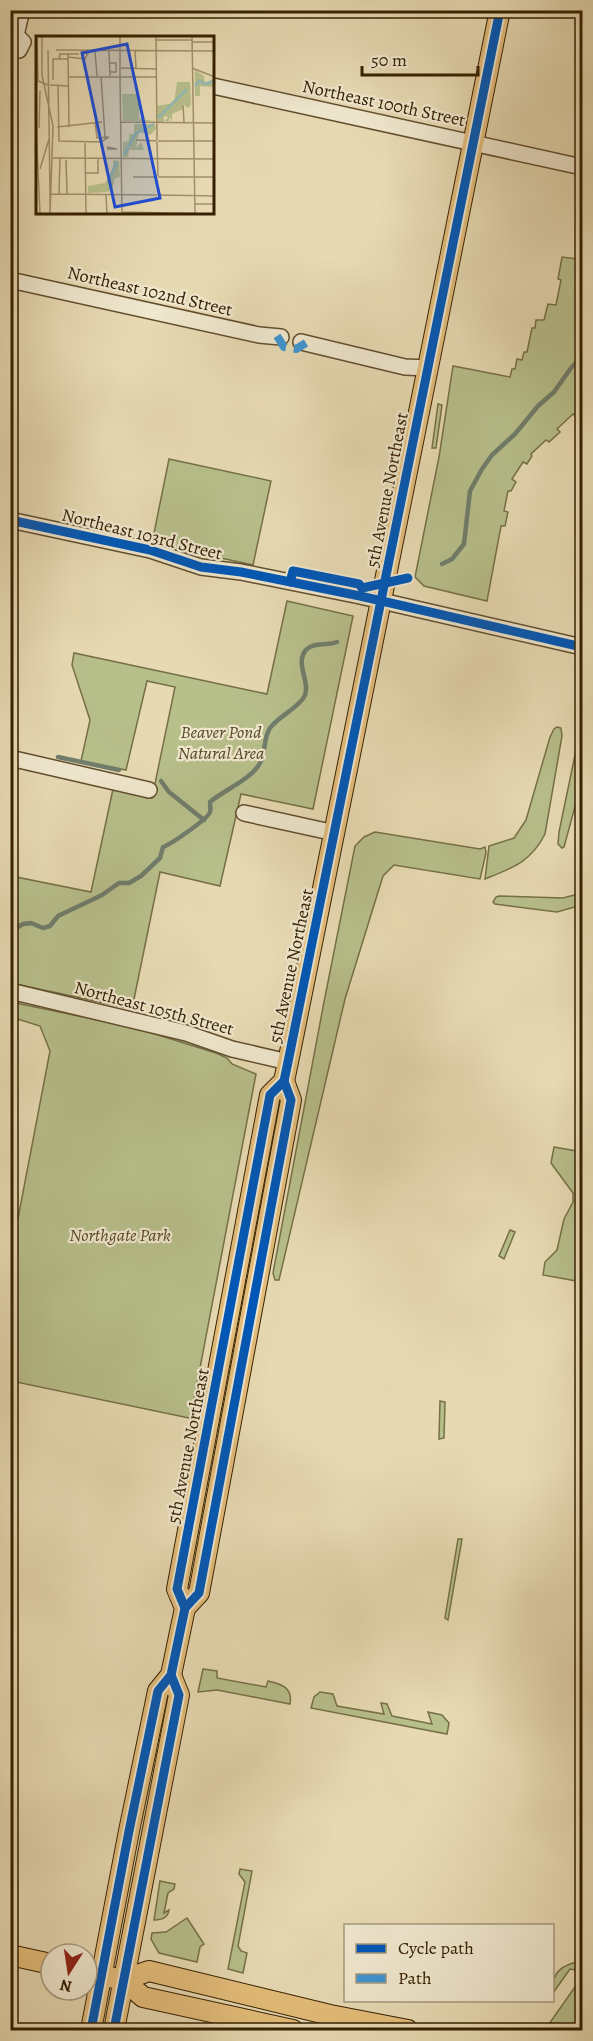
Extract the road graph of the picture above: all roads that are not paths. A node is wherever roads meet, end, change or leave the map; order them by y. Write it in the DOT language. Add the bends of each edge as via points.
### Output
graph roads {
  1 [pos="22,10"];
  2 [pos="500,10"];
  3 [pos="17,47"];
  4 [pos="214,86"];
  5 [pos="473,142"];
  6 [pos="582,166"];
  7 [pos="10,280"];
  8 [pos="281,338"];
  9 [pos="301,342"];
  10 [pos="428,369"];
  11 [pos="10,520"];
  12 [pos="381,601"];
  13 [pos="582,646"];
  14 [pos="10,758"];
  15 [pos="149,790"];
  16 [pos="244,813"];
  17 [pos="335,833"];
  18 [pos="10,991"];
  19 [pos="286,1071"];
  20 [pos="171,1676"];
  21 [pos="99,1951"];
  22 [pos="10,1955"];
  23 [pos="39,1961"];
  24 [pos="99,1974"];
  25 [pos="123,1980"];
  26 [pos="93,2002"];
  27 [pos="92,2031"];
  28 [pos="114,2031"];
  29 [pos="294,2031"];
  30 [pos="408,2031"];
  1 -- 3 [label="street"];
  2 -- 5 [label="main road, 5th Avenue Northeast"];
  4 -- 5 [label="street, Northeast 100th Street"];
  5 -- 6 [label="street, Northeast 100th Street"];
  5 -- 10 [label="main road, 5th Avenue Northeast"];
  7 -- 8 [label="street, Northeast 102nd Street"];
  9 -- 10 [label="street"];
  10 -- 12 [label="main road, 5th Avenue Northeast"];
  11 -- 12 [label="street, Northeast 103rd Street" via="150,550 201,567"];
  12 -- 13 [label="street, Northeast 103rd Street"];
  12 -- 17 [label="main road, 5th Avenue Northeast"];
  14 -- 15 [label="street"];
  16 -- 17 [label="street"];
  17 -- 19 [label="main road, 5th Avenue Northeast"];
  18 -- 19 [label="street, Northeast 105th Street" via="186,1033"];
  19 -- 20 [label="main road, 5th Avenue Northeast" via="270,1095 233,1289 177,1589 185,1608"];
  20 -- 21 [label="main road, 5th Avenue Northeast" via="158,1691"];
  20 -- 25 [label="main road, 5th Avenue Northeast" via="179,1695"];
  22 -- 23 [label="main road"];
  24 -- 25 [label="main road"];
  25 -- 28 [label="main road, 5th Avenue Northeast"];
  25 -- 29 [label="main road" via="143,1997"];
  25 -- 30 [label="main road" via="149,1971"];
  26 -- 27 [label="main road, 5th Avenue Northeast"];
}
